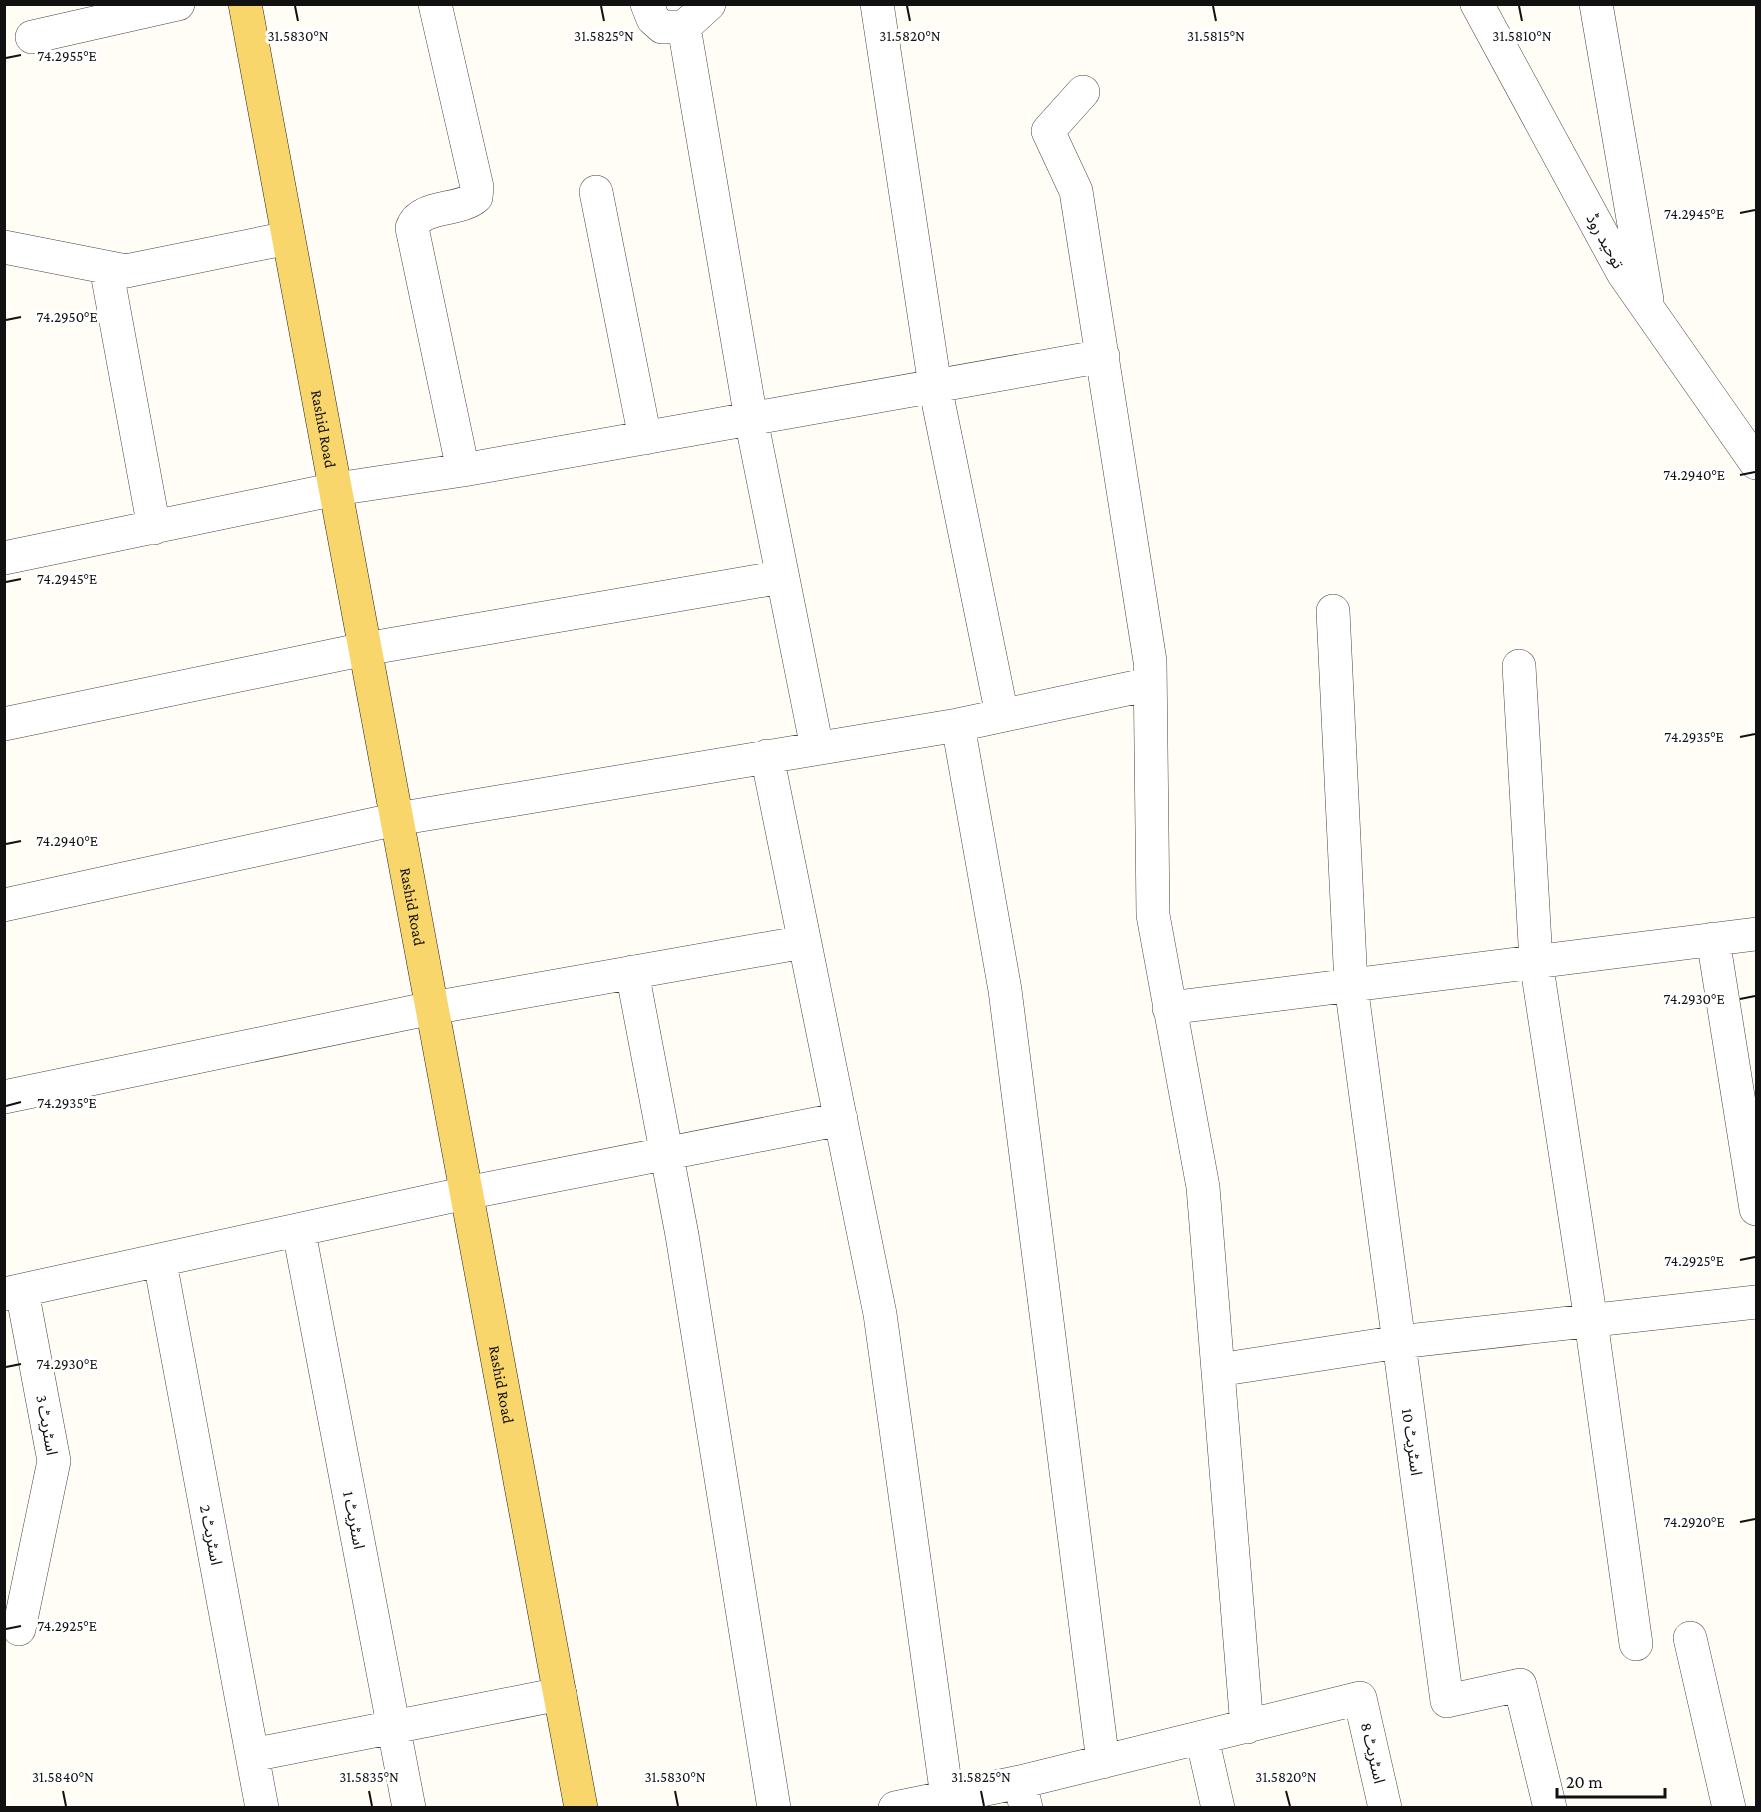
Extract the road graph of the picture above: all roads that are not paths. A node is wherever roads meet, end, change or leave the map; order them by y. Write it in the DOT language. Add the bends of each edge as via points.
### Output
graph roads {
  1 [pos="178,4"];
  2 [pos="244,4"];
  3 [pos="435,4"];
  4 [pos="647,4"];
  5 [pos="709,4"];
  6 [pos="877,4"];
  7 [pos="1477,4"];
  8 [pos="1596,4"];
  9 [pos="684,27"];
  10 [pos="32,37"];
  11 [pos="1083,92"];
  12 [pos="596,192"];
  13 [pos="288,238"];
  14 [pos="4,247"];
  15 [pos="106,267"];
  16 [pos="1649,310"];
  17 [pos="1103,356"];
  18 [pos="934,386"];
  19 [pos="751,419"];
  20 [pos="645,438"];
  21 [pos="1756,463"];
  22 [pos="463,470"];
  23 [pos="336,489"];
  24 [pos="154,528"];
  25 [pos="4,558"];
  26 [pos="783,577"];
  27 [pos="1333,611"];
  28 [pos="365,649"];
  29 [pos="1519,666"];
  30 [pos="1150,684"];
  31 [pos="1002,715"];
  32 [pos="4,724"];
  33 [pos="958,725"];
  34 [pos="817,748"];
  35 [pos="767,756"];
  36 [pos="397,819"];
  37 [pos="4,905"];
  38 [pos="1756,934"];
  39 [pos="1713,939"];
  40 [pos="804,942"];
  41 [pos="1536,961"];
  42 [pos="632,972"];
  43 [pos="1351,985"];
  44 [pos="432,1008"];
  45 [pos="1169,1008"];
  46 [pos="4,1097"];
  47 [pos="841,1119"];
  48 [pos="667,1154"];
  49 [pos="466,1193"];
  50 [pos="1756,1209"];
  51 [pos="299,1232"];
  52 [pos="160,1262"];
  53 [pos="13,1292"];
  54 [pos="1756,1302"];
  55 [pos="1591,1321"];
  56 [pos="1399,1342"];
  57 [pos="1218,1370"];
  58 [pos="19,1629"];
  59 [pos="1690,1638"];
  60 [pos="1636,1644"];
  61 [pos="560,1694"];
  62 [pos="393,1726"];
  63 [pos="1247,1727"];
  64 [pos="1202,1738"];
  65 [pos="252,1755"];
  66 [pos="1103,1762"];
  67 [pos="1023,1795"];
  68 [pos="947,1797"];
  69 [pos="262,1808"];
  70 [pos="409,1808"];
  71 [pos="581,1808"];
  72 [pos="774,1808"];
  73 [pos="895,1808"];
  74 [pos="1218,1808"];
  75 [pos="1385,1808"];
  76 [pos="1550,1808"];
  77 [pos="1729,1808"];
  1 -- 10 [label="street"];
  2 -- 13 [label="main road, Rashid Road"];
  3 -- 22 [label="street" via="477,187 476,197 469,204 422,214 412,228"];
  4 -- 9 [label="street" via="653,19 662,27"];
  5 -- 9 [label="street"];
  6 -- 18 [label="street"];
  7 -- 16 [label="street, توحید روڈ" via="1623,273"];
  8 -- 16 [label="street"];
  9 -- 19 [label="street"];
  11 -- 17 [label="street" via="1048,131 1076,191"];
  12 -- 20 [label="street"];
  13 -- 15 [label="street" via="126,271"];
  13 -- 23 [label="main road, Rashid Road"];
  14 -- 15 [label="street"];
  15 -- 24 [label="street"];
  16 -- 21 [label="street, توحید روڈ"];
  17 -- 18 [label="street"];
  17 -- 30 [label="street" via="1150,661"];
  18 -- 19 [label="street"];
  18 -- 31 [label="street"];
  19 -- 20 [label="street"];
  19 -- 26 [label="street"];
  20 -- 22 [label="street"];
  22 -- 23 [label="street"];
  23 -- 24 [label="street"];
  23 -- 28 [label="main road, Rashid Road"];
  24 -- 25 [label="street"];
  26 -- 28 [label="street"];
  26 -- 34 [label="street"];
  27 -- 43 [label="street, اسٹریٹ 10"];
  28 -- 32 [label="street"];
  28 -- 36 [label="main road, Rashid Road"];
  29 -- 41 [label="street"];
  30 -- 31 [label="street"];
  30 -- 45 [label="street" via="1153,915"];
  31 -- 33 [label="street"];
  33 -- 34 [label="street"];
  33 -- 66 [label="street" via="1005,990"];
  34 -- 35 [label="street"];
  35 -- 36 [label="street"];
  35 -- 40 [label="street"];
  36 -- 37 [label="street"];
  36 -- 44 [label="main road, Rashid Road"];
  38 -- 39 [label="street"];
  39 -- 41 [label="street"];
  39 -- 50 [label="street"];
  40 -- 42 [label="street"];
  40 -- 47 [label="street"];
  41 -- 43 [label="street"];
  41 -- 55 [label="street"];
  42 -- 44 [label="street"];
  42 -- 48 [label="street"];
  43 -- 45 [label="street"];
  43 -- 56 [label="street, اسٹریٹ 10"];
  44 -- 46 [label="street"];
  44 -- 49 [label="main road, Rashid Road"];
  45 -- 57 [label="street" via="1203,1187"];
  47 -- 48 [label="street"];
  47 -- 68 [label="street" via="880,1314"];
  48 -- 49 [label="street"];
  48 -- 72 [label="street"];
  49 -- 51 [label="street"];
  49 -- 61 [label="main road, Rashid Road"];
  51 -- 52 [label="street"];
  51 -- 62 [label="street, اسٹریٹ 1"];
  52 -- 53 [label="street"];
  52 -- 65 [label="street, اسٹریٹ 2"];
  53 -- 58 [label="street, اسٹریٹ 3" via="54,1461"];
  54 -- 55 [label="street"];
  55 -- 56 [label="street"];
  55 -- 60 [label="street"];
  56 -- 57 [label="street"];
  56 -- 76 [label="street, اسٹریٹ 10" via="1447,1701 1520,1685"];
  57 -- 63 [label="street"];
  59 -- 77 [label="street"];
  61 -- 62 [label="street"];
  61 -- 71 [label="main road, Rashid Road"];
  62 -- 65 [label="street"];
  62 -- 70 [label="street, اسٹریٹ 1"];
  63 -- 64 [label="street"];
  63 -- 75 [label="street, اسٹریٹ 8" via="1360,1698"];
  64 -- 66 [label="street"];
  64 -- 74 [label="street"];
  65 -- 69 [label="street, اسٹریٹ 2"];
  66 -- 67 [label="street"];
  67 -- 68 [label="street"];
  68 -- 73 [label="street"];
}
